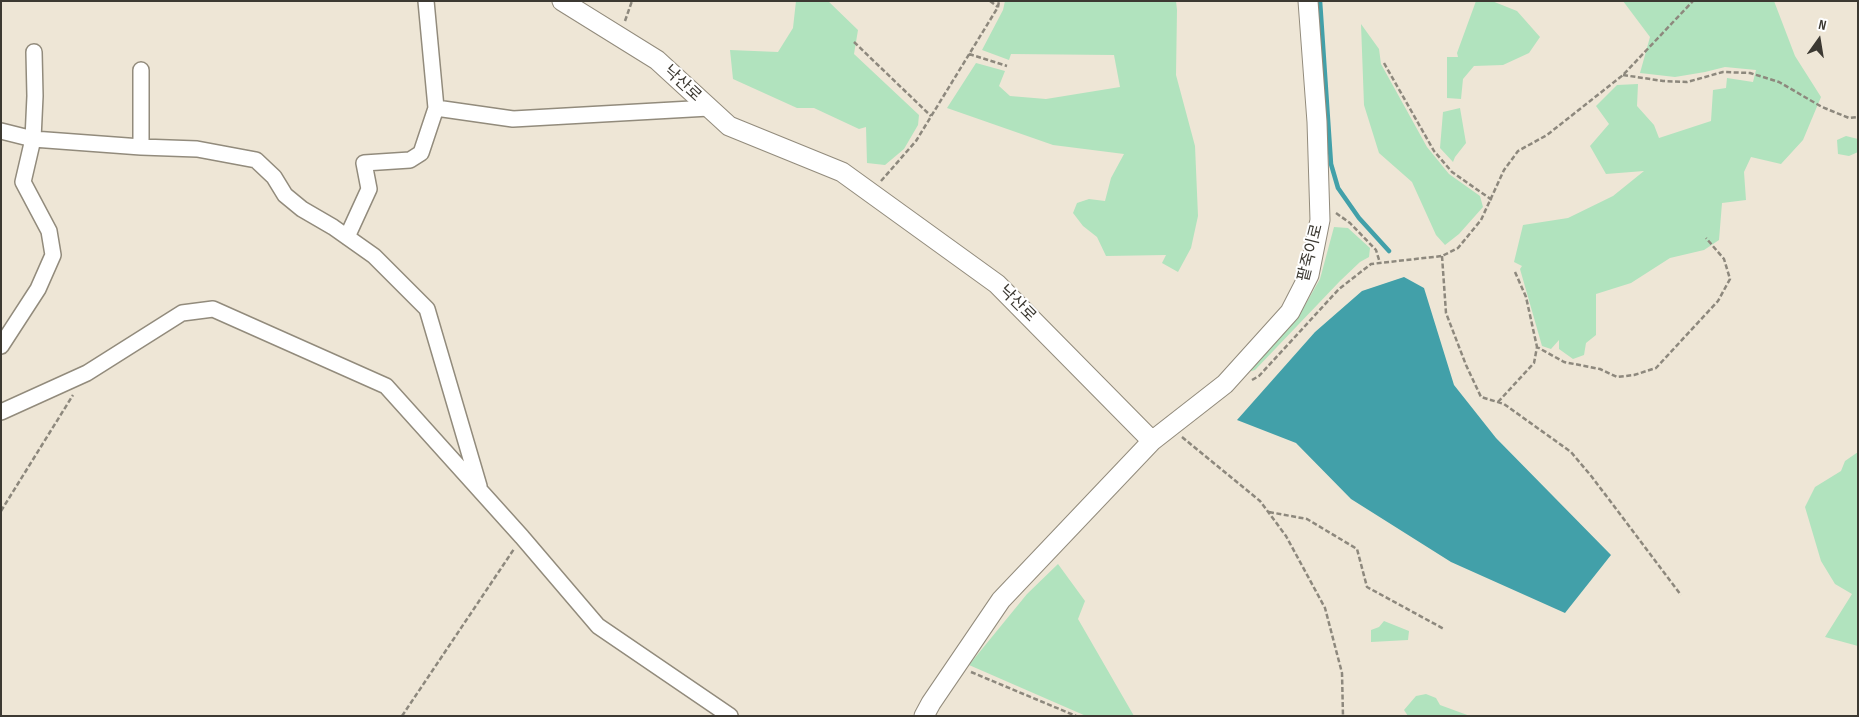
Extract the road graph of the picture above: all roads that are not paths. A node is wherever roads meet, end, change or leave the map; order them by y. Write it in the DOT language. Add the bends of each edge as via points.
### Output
graph roads {
  1 [pos="426,1"];
  2 [pos="562,1"];
  3 [pos="1308,1"];
  4 [pos="34,52"];
  5 [pos="141,70"];
  6 [pos="436,108"];
  7 [pos="709,108"];
  8 [pos="1,131"];
  9 [pos="33,138"];
  10 [pos="140,147"];
  11 [pos="347,237"];
  12 [pos="1,346"];
  13 [pos="1,412"];
  14 [pos="1152,441"];
  15 [pos="480,491"];
  16 [pos="730,716"];
  17 [pos="924,716"];
  1 -- 6 [label="street"];
  2 -- 7 [label="street, 낙산로" via="657,60"];
  3 -- 14 [label="street, 팥죽이로" via="1320,220 1309,275 1290,312 1225,384"];
  4 -- 9 [label="street"];
  5 -- 10 [label="street"];
  6 -- 7 [label="street" via="513,119"];
  6 -- 11 [label="street" via="421,153 410,160 364,163 370,188"];
  7 -- 14 [label="street, 낙산로" via="729,126 842,172 997,284"];
  8 -- 9 [label="street"];
  9 -- 10 [label="street"];
  9 -- 12 [label="street" via="23,182 49,231 53,255 38,289"];
  10 -- 11 [label="street" via="197,149 256,160 274,177 285,196"];
  11 -- 15 [label="street" via="374,256 427,309"];
  13 -- 15 [label="street" via="88,373 182,313 214,309 386,386"];
  14 -- 17 [label="street" via="1001,600"];
  15 -- 16 [label="street" via="598,626"];
}
